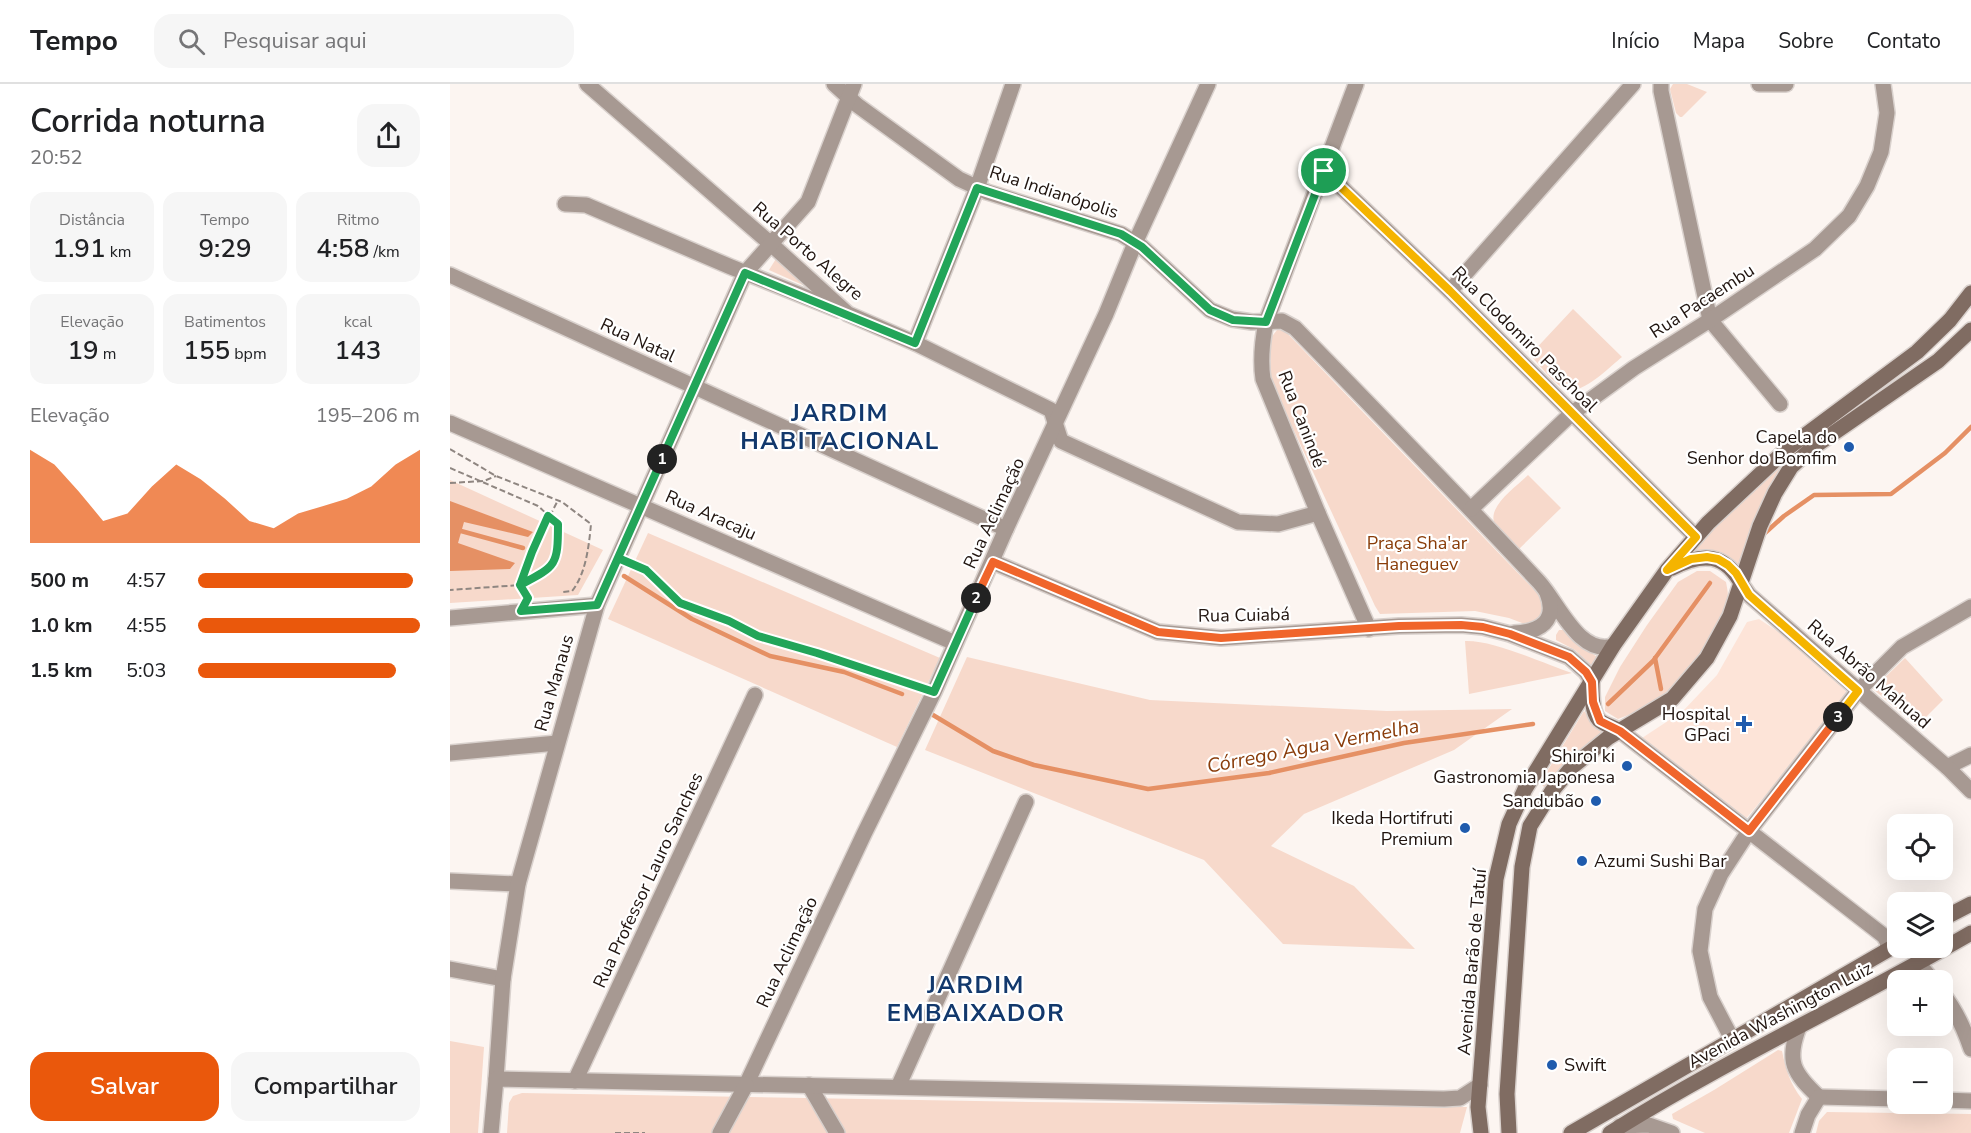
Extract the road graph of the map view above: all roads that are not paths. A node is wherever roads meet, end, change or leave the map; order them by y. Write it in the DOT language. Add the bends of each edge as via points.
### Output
graph roads {
  1 [pos="587,84"];
  2 [pos="834,84"];
  3 [pos="1013,84"];
  4 [pos="1208,84"];
  5 [pos="1356,84"];
  6 [pos="1633,84"];
  7 [pos="1759,84"];
  8 [pos="1786,84"];
  9 [pos="1884,84"];
  10 [pos="1659,86"];
  11 [pos="851,91"];
  12 [pos="1324,171"];
  13 [pos="977,188"];
  14 [pos="566,204"];
  15 [pos="1134,243"];
  16 [pos="772,245"];
  17 [pos="745,273"];
  18 [pos="450,275"];
  19 [pos="1450,291"];
  20 [pos="1971,293"];
  21 [pos="848,314"];
  22 [pos="1710,320"];
  23 [pos="1266,322"];
  24 [pos="1971,330"];
  25 [pos="915,343"];
  26 [pos="694,387"];
  27 [pos="1780,404"];
  28 [pos="1571,414"];
  29 [pos="450,423"];
  30 [pos="1055,427"];
  31 [pos="641,505"];
  32 [pos="1471,509"];
  33 [pos="1318,513"];
  34 [pos="1006,529"];
  35 [pos="1696,537"];
  36 [pos="993,562"];
  37 [pos="1667,570"];
  38 [pos="1742,585"];
  39 [pos="1546,590"];
  40 [pos="597,605"];
  41 [pos="1971,607"];
  42 [pos="450,618"];
  43 [pos="1369,629"];
  44 [pos="1510,634"];
  45 [pos="955,643"];
  46 [pos="1613,646"];
  47 [pos="1592,682"];
  48 [pos="1858,691"];
  49 [pos="755,694"];
  50 [pos="1620,731"];
  51 [pos="557,743"];
  52 [pos="450,753"];
  53 [pos="1971,754"];
  54 [pos="1947,767"];
  55 [pos="1971,791"];
  56 [pos="1026,802"];
  57 [pos="1749,831"];
  58 [pos="450,881"];
  59 [pos="518,884"];
  60 [pos="1971,904"];
  61 [pos="1953,913"];
  62 [pos="1971,933"];
  63 [pos="1887,941"];
  64 [pos="1887,950"];
  65 [pos="1918,963"];
  66 [pos="450,969"];
  67 [pos="1924,970"];
  68 [pos="503,979"];
  69 [pos="1953,1006"];
  70 [pos="1799,1027"];
  71 [pos="1732,1039"];
  72 [pos="1971,1049"];
  73 [pos="496,1079"];
  74 [pos="575,1081"];
  75 [pos="746,1085"];
  76 [pos="809,1085"];
  77 [pos="1480,1085"];
  78 [pos="898,1087"];
  79 [pos="1819,1097"];
  80 [pos="1887,1099"];
  81 [pos="1953,1100"];
  82 [pos="1971,1101"];
  83 [pos="1478,1107"];
  84 [pos="1615,1130"];
  85 [pos="491,1133"];
  86 [pos="720,1133"];
  87 [pos="837,1133"];
  88 [pos="1474,1133"];
  89 [pos="1481,1133"];
  90 [pos="1509,1133"];
  91 [pos="1571,1133"];
  92 [pos="1672,1133"];
  93 [pos="1802,1133"];
  1 -- 16 [label="street, Rua Porto Alegre"];
  2 -- 11 [label="street, Rua Indianópolis"];
  3 -- 13 [label="street"];
  4 -- 15 [label="street, Rua Aclimação"];
  5 -- 12 [label="street, Rua Canindé"];
  6 -- 19 [label="street"];
  7 -- 8 [label="street"];
  9 -- 22 [label="street, Rua Pacaembu" via="1887,113 1881,152 1850,216 1815,249"];
  10 -- 22 [label="street"];
  11 -- 13 [label="street, Rua Indianópolis" via="959,179"];
  11 -- 16 [label="street, Rua Manaus" via="808,202"];
  12 -- 19 [label="street, Rua Clodomiro Paschoal"];
  12 -- 23 [label="street, Rua Canindé"];
  13 -- 15 [label="street, Rua Indianópolis" via="1121,234"];
  13 -- 25 [label="street"];
  14 -- 17 [label="street" via="586,205"];
  15 -- 23 [label="street, Rua Indianópolis" via="1210,310 1233,320"];
  15 -- 30 [label="street, Rua Aclimação"];
  16 -- 17 [label="street, Rua Manaus"];
  16 -- 21 [label="street, Rua Porto Alegre"];
  17 -- 21 [label="street"];
  17 -- 26 [label="street, Rua Manaus"];
  18 -- 26 [label="street, Rua Natal"];
  19 -- 28 [label="street, Rua Clodomiro Paschoal"];
  20 -- 35 [label="main road, Avenida Barão de Tatuí" via="1917,352 1788,448"];
  21 -- 25 [label="street, Rua Porto Alegre"];
  22 -- 27 [label="street"];
  22 -- 28 [label="street, Rua Pacaembu"];
  23 -- 32 [label="street, Rua Indianópolis" via="1282,321 1295,328"];
  23 -- 33 [label="street, Rua Canindé" via="1261,343 1263,379"];
  24 -- 38 [label="main road" via="1938,361 1812,448 1791,468 1760,526"];
  25 -- 30 [label="street, Rua Porto Alegre" via="1051,410"];
  26 -- 31 [label="street, Rua Manaus"];
  26 -- 34 [label="street, Rua Natal"];
  28 -- 32 [label="street, Rua Pacaembu"];
  28 -- 35 [label="street, Rua Clodomiro Paschoal"];
  29 -- 31 [label="street, Rua Aracaju"];
  30 -- 33 [label="street" via="1061,441 1238,522 1278,524"];
  30 -- 34 [label="street, Rua Aclimação"];
  31 -- 40 [label="street, Rua Manaus"];
  31 -- 45 [label="street, Rua Aracaju"];
  32 -- 39 [label="street, Rua Indianópolis"];
  33 -- 43 [label="street, Rua Canindé"];
  34 -- 36 [label="street, Rua Aclimação"];
  35 -- 37 [label="main road, Avenida Barão de Tatuí"];
  36 -- 43 [label="street, Rua Cuiabá" via="1158,632 1221,638"];
  36 -- 45 [label="street, Rua Aclimação"];
  37 -- 38 [label="main road" via="1691,559 1718,559 1736,573"];
  37 -- 46 [label="main road, Avenida Barão de Tatuí"];
  38 -- 48 [label="street, Rua Abrão Mahuad"];
  38 -- 50 [label="main road" via="1707,658 1672,699"];
  39 -- 44 [label="street, Rua Cuiabá" via="1551,605 1545,624 1538,630"];
  39 -- 46 [label="street, Rua Indianópolis" via="1587,643 1605,649"];
  40 -- 42 [label="street" via="522,603"];
  40 -- 51 [label="street, Rua Manaus"];
  41 -- 48 [label="street" via="1902,647"];
  43 -- 44 [label="street, Rua Cuiabá" via="1461,625"];
  44 -- 47 [label="street, Rua Cuiabá" via="1569,657"];
  45 -- 75 [label="street, Rua Aclimação"];
  46 -- 47 [label="main road, Avenida Barão de Tatuí"];
  47 -- 50 [label="main road" via="1596,715"];
  47 -- 77 [label="main road, Avenida Barão de Tatuí" via="1525,789 1509,824 1496,879"];
  48 -- 54 [label="street, Rua Abrão Mahuad"];
  48 -- 57 [label="street"];
  49 -- 74 [label="street, Rua Professor Lauro Sanches"];
  50 -- 57 [label="street"];
  50 -- 90 [label="main road" via="1572,766 1530,826 1522,867 1507,1094"];
  51 -- 52 [label="street"];
  51 -- 59 [label="street, Rua Manaus"];
  53 -- 54 [label="street"];
  54 -- 55 [label="street, Rua Abrão Mahuad"];
  56 -- 78 [label="street"];
  57 -- 63 [label="street"];
  57 -- 71 [label="street" via="1721,874 1705,909 1700,951 1710,997"];
  58 -- 59 [label="street"];
  59 -- 68 [label="street, Rua Manaus"];
  60 -- 61 [label="main road"];
  62 -- 65 [label="main road, Avenida Washington Luiz"];
  64 -- 71 [label="main road, Avenida Washington Luiz"];
  65 -- 67 [label="street"];
  65 -- 70 [label="main road, Avenida Washington Luiz"];
  66 -- 68 [label="street"];
  68 -- 73 [label="street, Rua Manaus"];
  69 -- 72 [label="street"];
  70 -- 79 [label="street" via="1792,1046 1793,1062 1799,1076"];
  70 -- 84 [label="main road, Avenida Washington Luiz" via="1712,1072"];
  71 -- 91 [label="main road, Avenida Washington Luiz"];
  73 -- 74 [label="street"];
  73 -- 85 [label="street, Rua Manaus"];
  74 -- 75 [label="street"];
  75 -- 76 [label="street"];
  75 -- 86 [label="street, Rua Aclimação"];
  76 -- 78 [label="street"];
  76 -- 87 [label="street"];
  77 -- 78 [label="street" via="1460,1098 1444,1099"];
  77 -- 83 [label="main road, Avenida Barão de Tatuí"];
  79 -- 80 [label="street"];
  79 -- 93 [label="street"];
  81 -- 82 [label="street"];
  83 -- 88 [label="main road"];
  83 -- 89 [label="main road, Avenida Barão de Tatuí"];
  84 -- 92 [label="street" via="1636,1124"];
}
